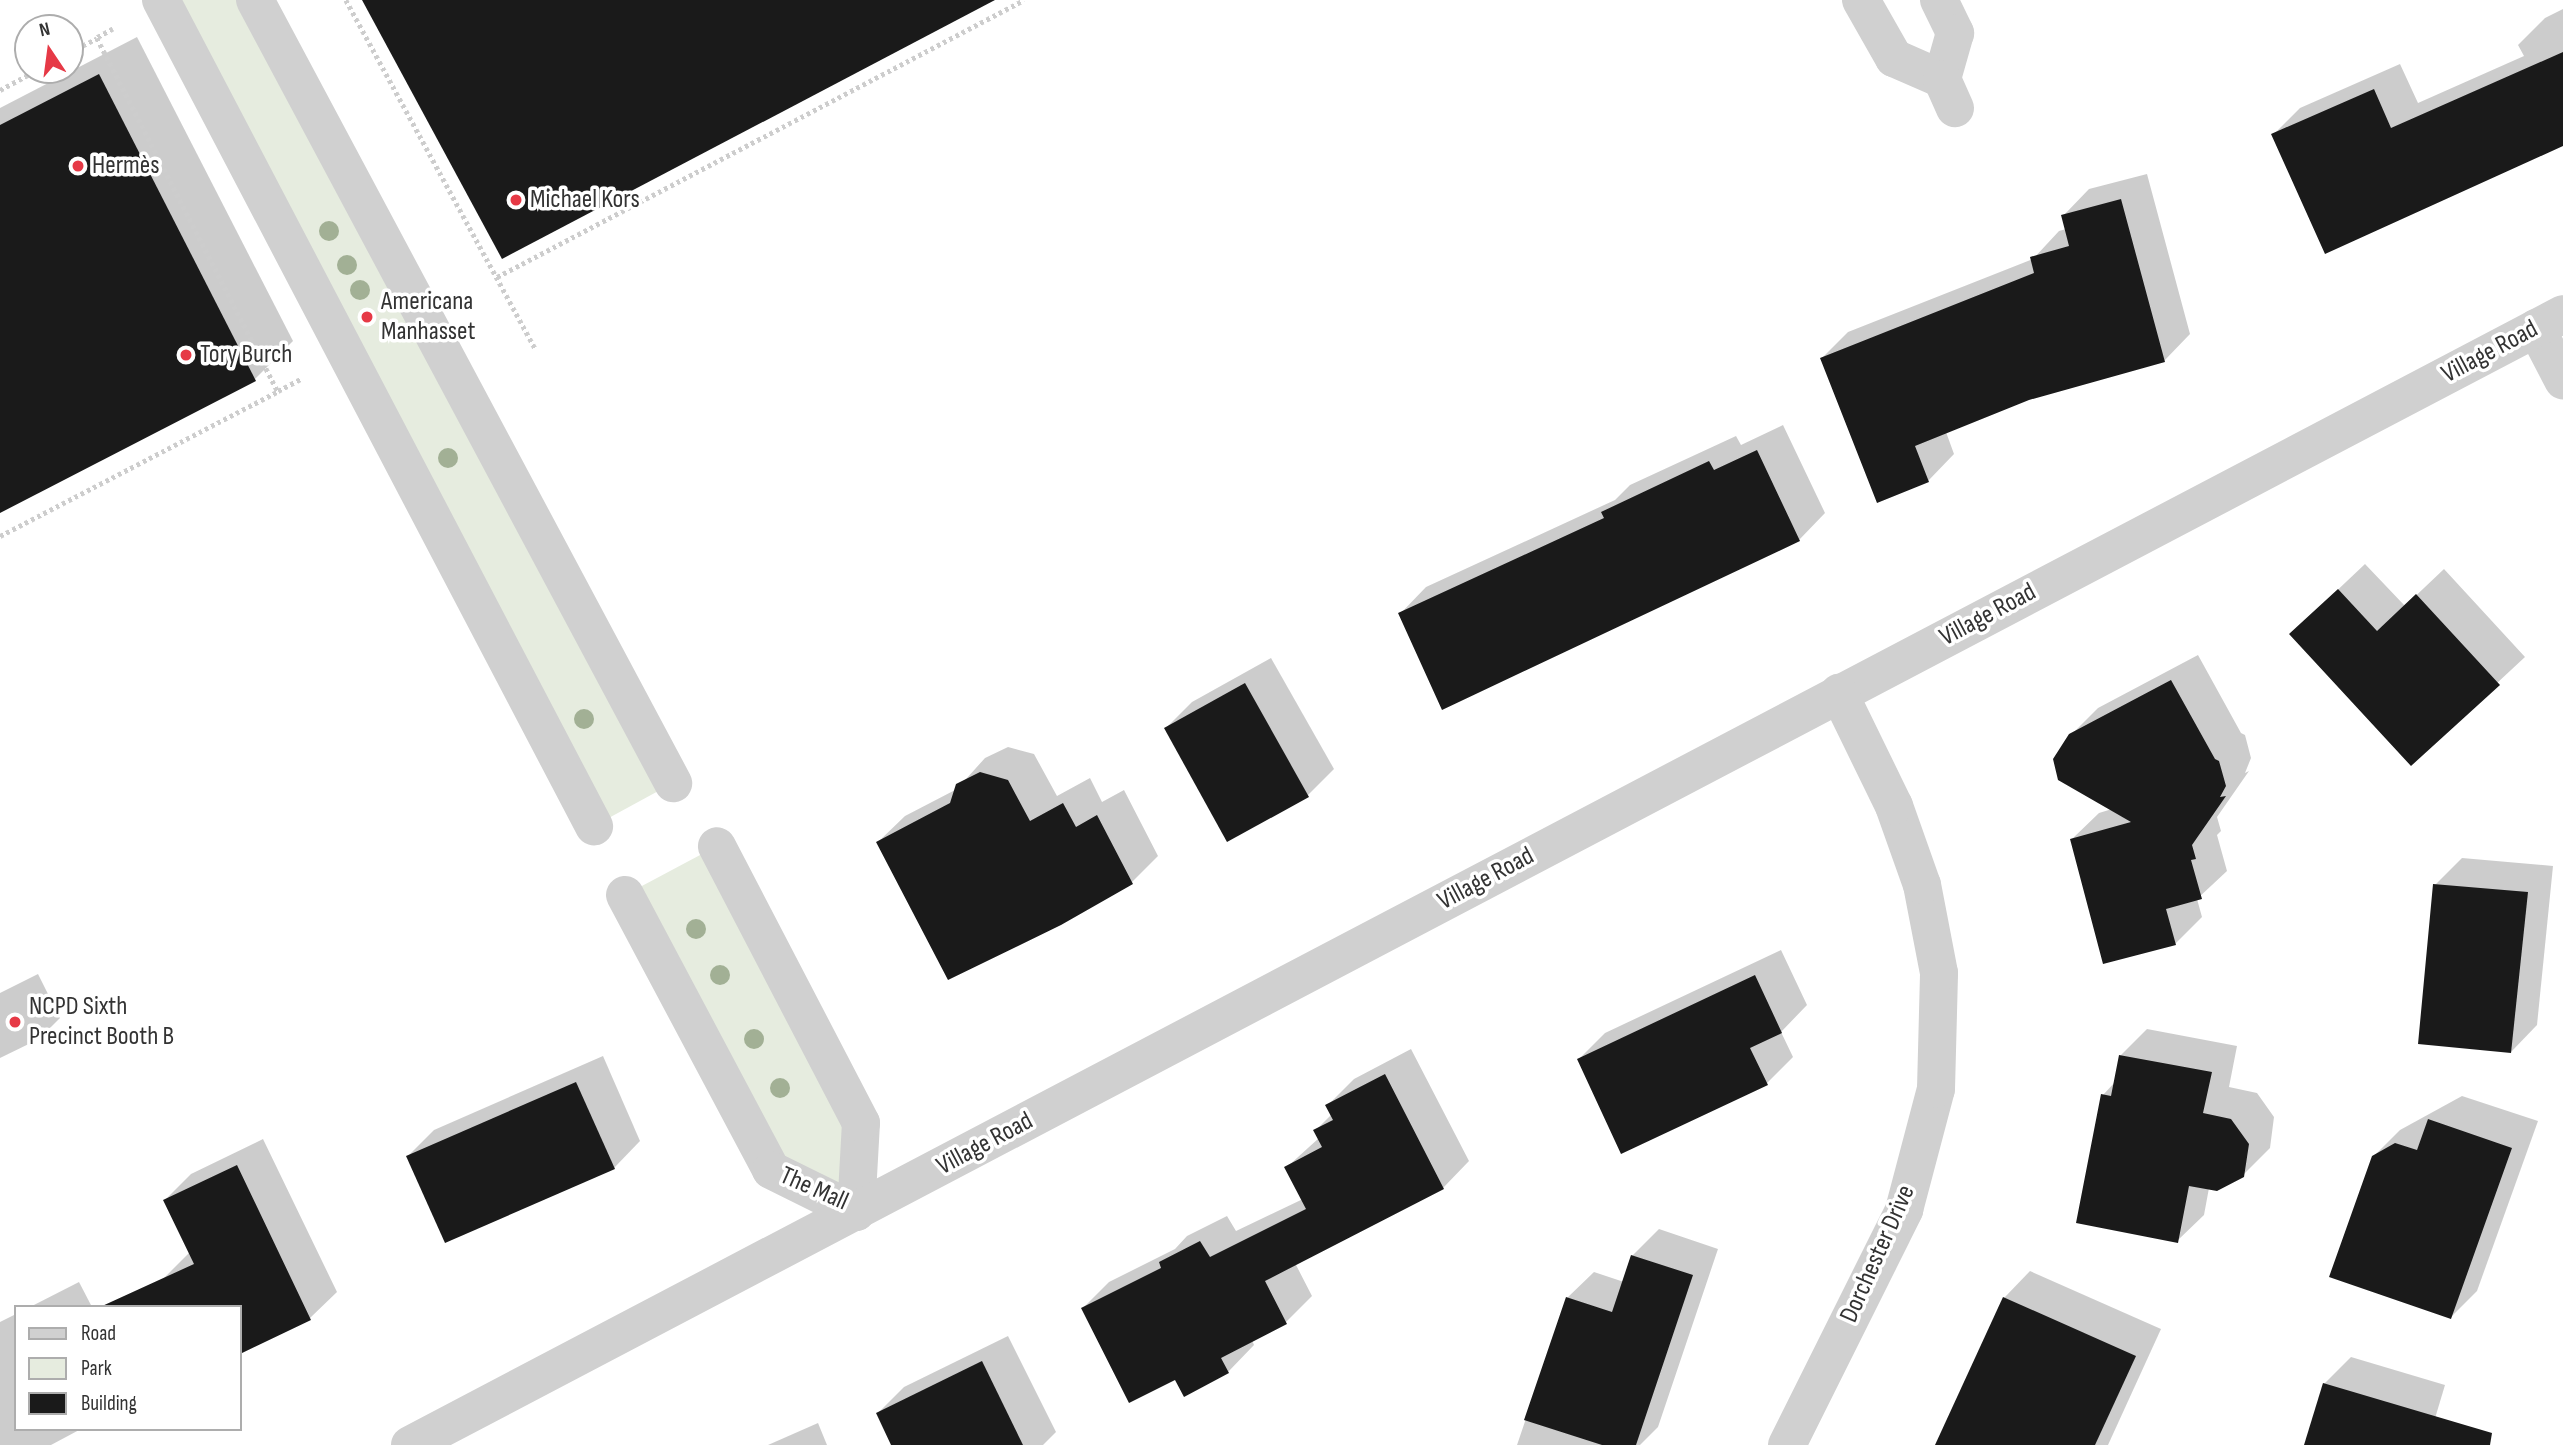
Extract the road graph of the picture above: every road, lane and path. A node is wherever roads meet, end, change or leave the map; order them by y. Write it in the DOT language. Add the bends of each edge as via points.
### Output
graph roads {
  1 [pos="161,0"];
  2 [pos="255,0"];
  3 [pos="346,0"];
  4 [pos="1024,0"];
  5 [pos="1861,0"];
  6 [pos="1939,0"];
  7 [pos="113,29"];
  8 [pos="97,38"];
  9 [pos="84,45"];
  10 [pos="497,277"];
  11 [pos="2550,321"];
  12 [pos="536,350"];
  13 [pos="301,379"];
  14 [pos="2563,380"];
  15 [pos="278,391"];
  16 [pos="0,536"];
  17 [pos="1839,693"];
  18 [pos="673,783"];
  19 [pos="594,825"];
  20 [pos="717,846"];
  21 [pos="625,895"];
  22 [pos="856,1212"];
  23 [pos="410,1445"];
  24 [pos="1787,1445"];
  1 -- 19 [label="street"];
  2 -- 18 [label="street"];
  3 -- 10 [label="path"];
  4 -- 10 [label="path"];
  5 -- 6 [label="street" via="1894,58 1949,93 1955,33"];
  7 -- 8 [label="path"];
  8 -- 9 [label="path"];
  8 -- 15 [label="path"];
  10 -- 12 [label="path"];
  11 -- 14 [label="street"];
  11 -- 17 [label="street, Village Road"];
  13 -- 15 [label="path"];
  15 -- 16 [label="path"];
  17 -- 22 [label="street, Village Road"];
  17 -- 24 [label="street, Dorchester Drive" via="1894,806 1922,884 1939,973 1937,1088 1904,1210"];
  20 -- 22 [label="street, The Mall" via="861,1123"];
  21 -- 22 [label="street, The Mall" via="771,1170"];
  22 -- 23 [label="street, Village Road"];
}
